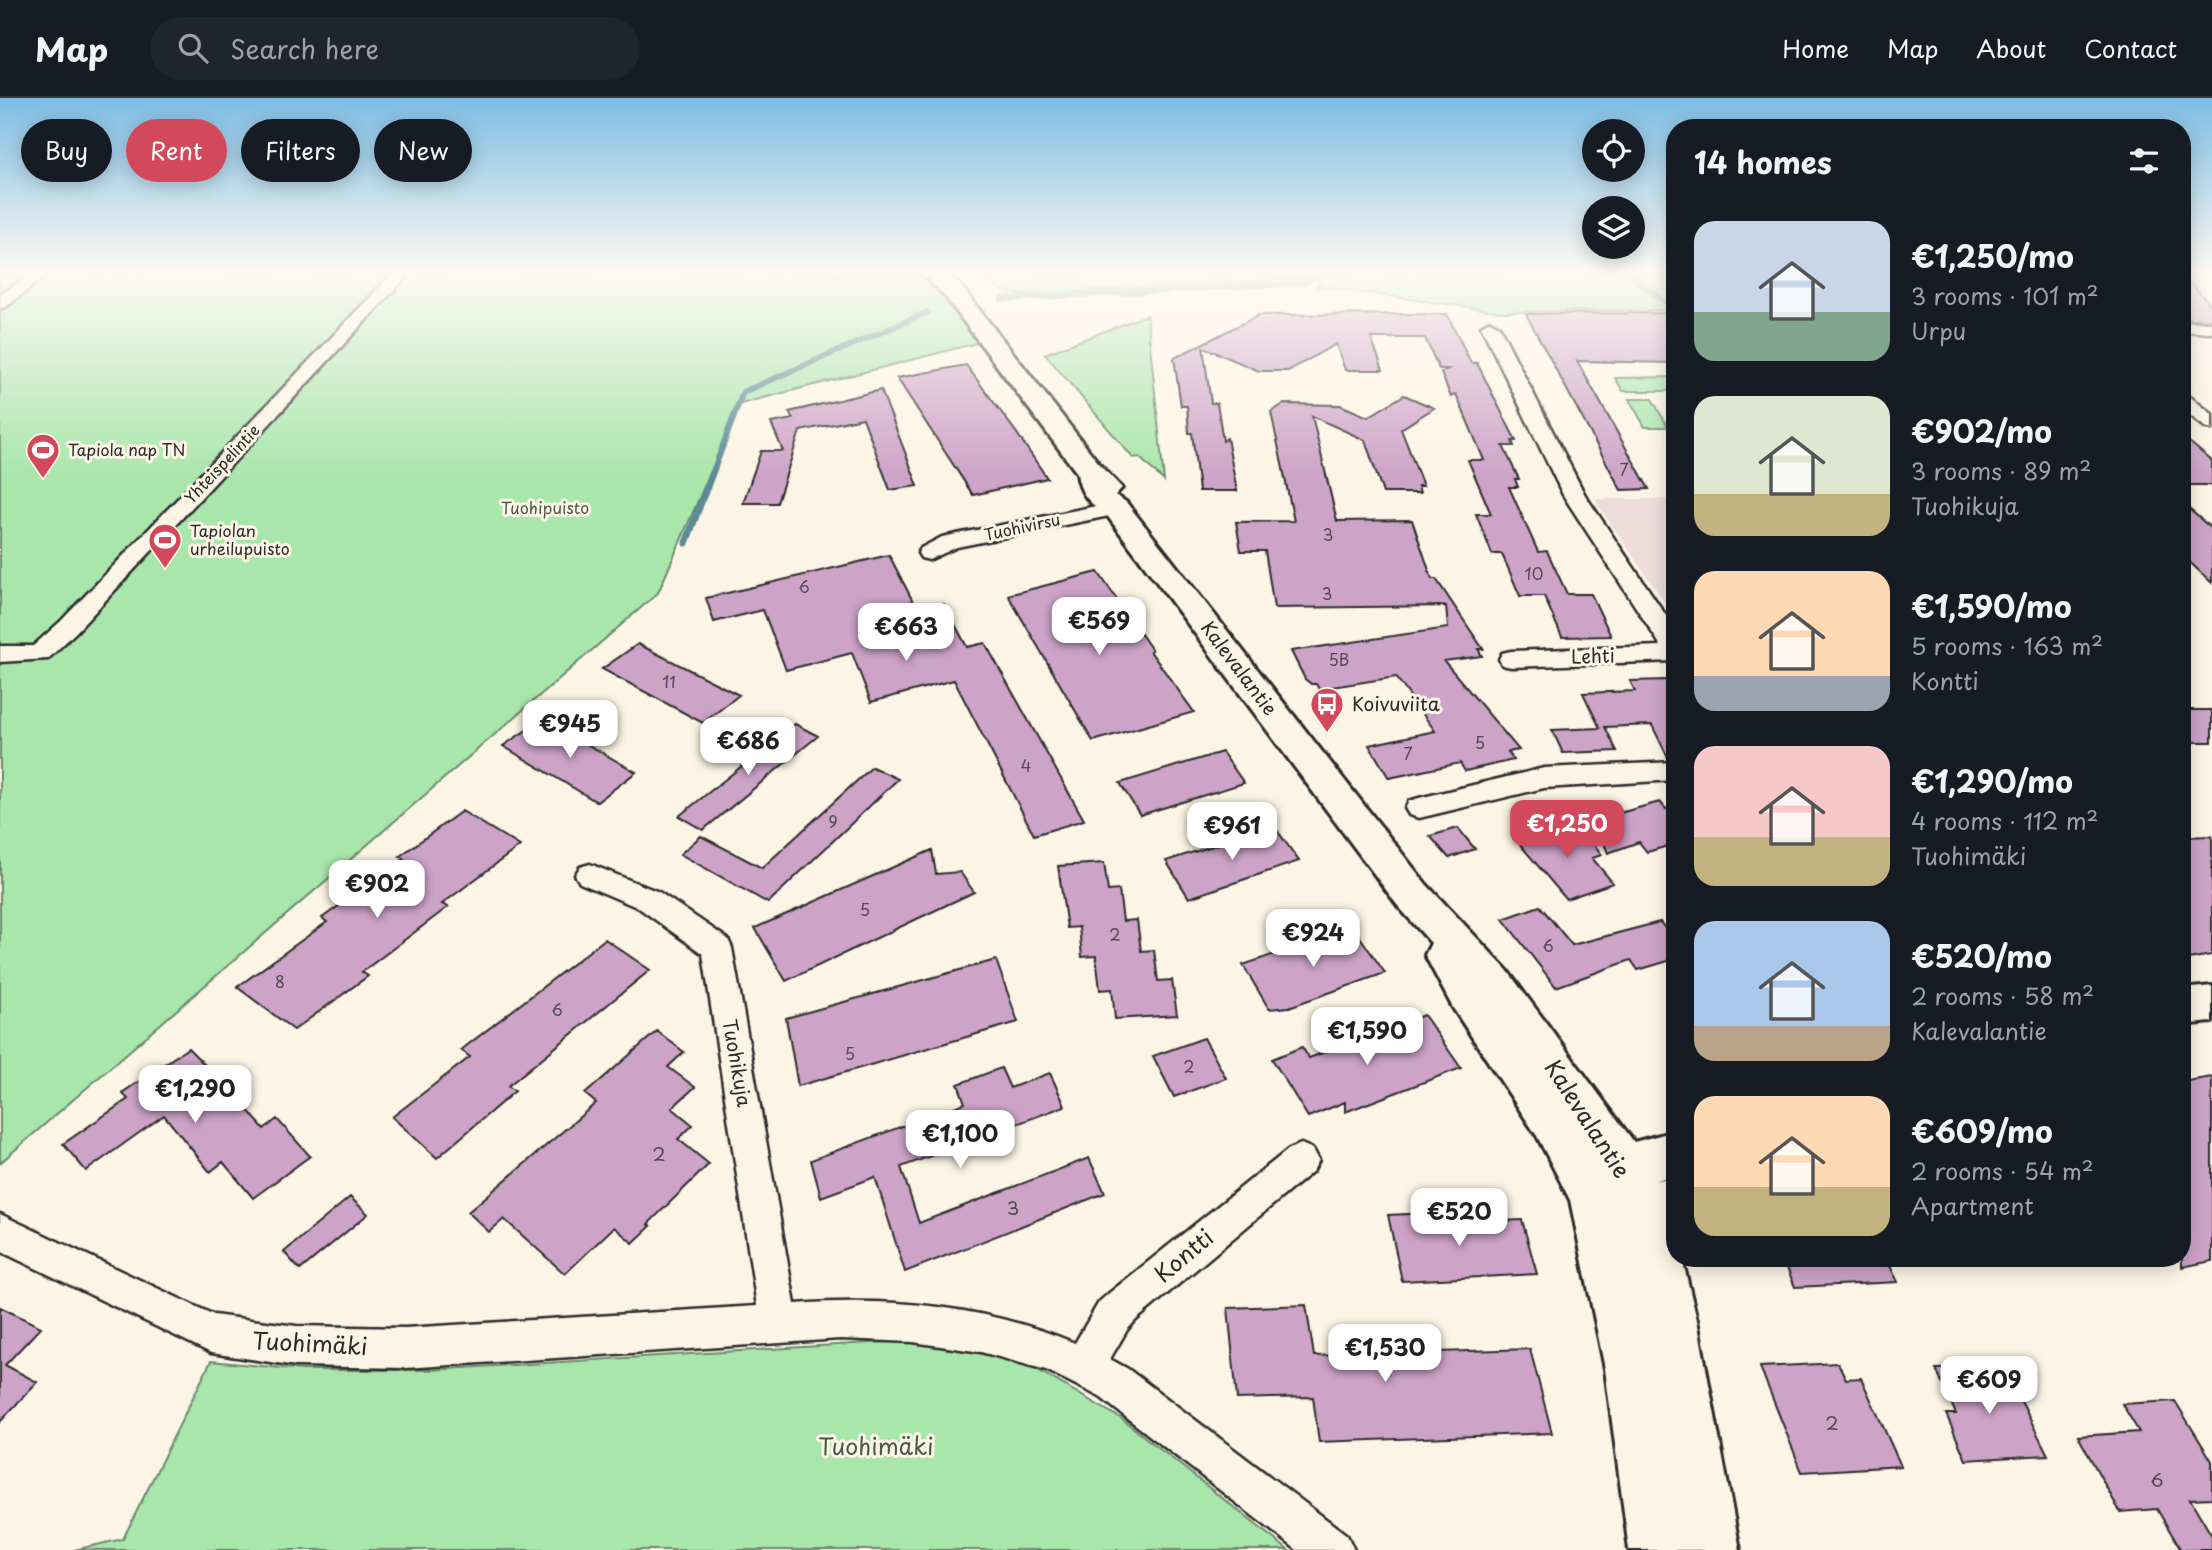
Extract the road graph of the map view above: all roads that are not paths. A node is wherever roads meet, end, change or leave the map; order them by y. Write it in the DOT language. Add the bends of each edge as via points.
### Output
graph roads {
  1 [pos="337,342"];
  2 [pos="994,342"];
  3 [pos="1498,342"];
  4 [pos="2191,407"];
  5 [pos="2212,423"];
  6 [pos="1116,508"];
  7 [pos="929,553"];
  8 [pos="1666,634"];
  9 [pos="1666,653"];
  10 [pos="0,654"];
  11 [pos="1511,659"];
  12 [pos="1666,771"];
  13 [pos="1419,808"];
  14 [pos="590,875"];
  15 [pos="2212,1004"];
  16 [pos="2191,1006"];
  17 [pos="1301,1160"];
  18 [pos="1666,1161"];
  19 [pos="1633,1192"];
  20 [pos="0,1232"];
  21 [pos="779,1323"];
  22 [pos="1084,1366"];
  23 [pos="1332,1550"];
  24 [pos="1659,1550"];
  25 [pos="1710,1550"];
  1 -- 10 [label="street, Yhteispelintie" via="39,654"];
  2 -- 6 [label="main road, Kalevalantie" via="1091,472 1091,486 1100,499"];
  3 -- 8 [label="street" via="1574,495"];
  4 -- 5 [label="street"];
  6 -- 7 [label="street, Tuohivirsu" via="950,542"];
  6 -- 19 [label="main road, Kalevalantie" via="1412,895 1468,995 1554,1121"];
  9 -- 11 [label="street, Lehti"];
  12 -- 13 [label="street" via="1544,778"];
  14 -- 21 [label="street, Tuohikuja" via="649,900 717,948"];
  15 -- 16 [label="main road"];
  17 -- 22 [label="street, Kontti" via="1122,1307"];
  18 -- 19 [label="main road"];
  19 -- 24 [label="main road, Kalevalantie" via="1632,1369"];
  19 -- 25 [label="main road, Kalevalantie" via="1656,1255 1671,1320"];
  20 -- 21 [label="street, Tuohimäki" via="186,1324 244,1341 405,1348"];
  21 -- 22 [label="street, Tuohimäki" via="907,1320 975,1330"];
  22 -- 23 [label="street, Tuohimäki" via="1114,1383"];
}
